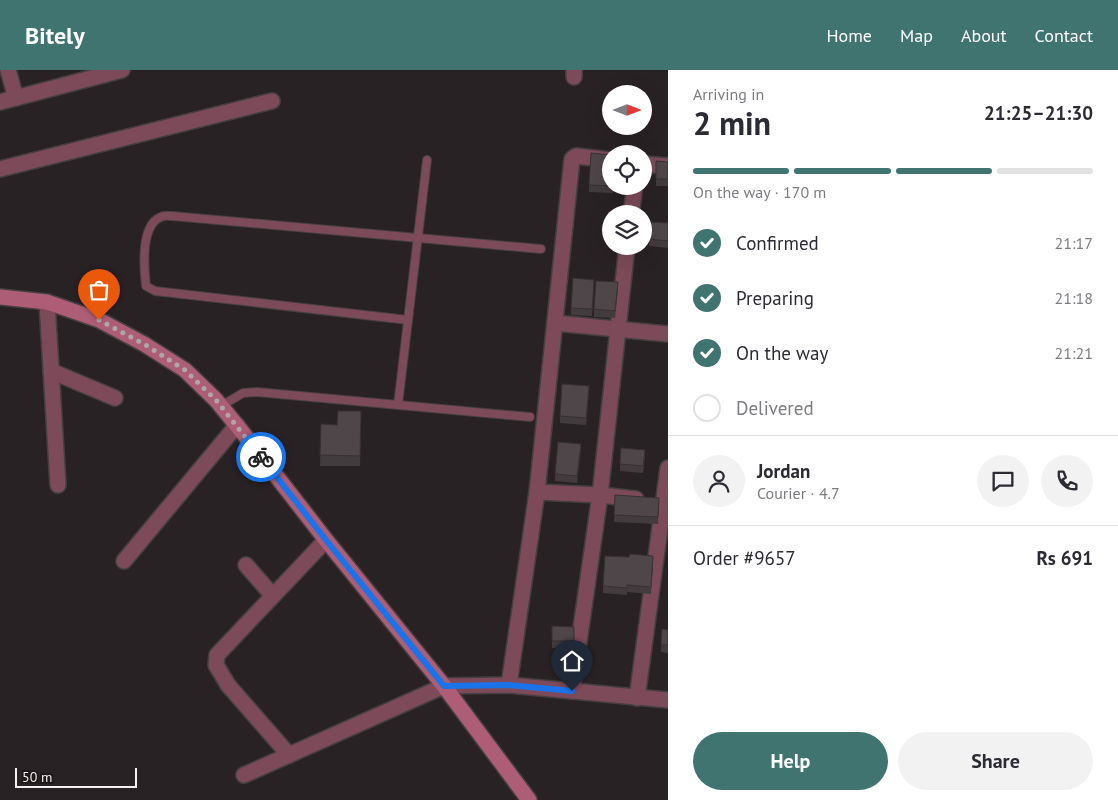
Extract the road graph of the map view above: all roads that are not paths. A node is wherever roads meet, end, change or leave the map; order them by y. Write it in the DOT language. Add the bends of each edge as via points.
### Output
graph roads {
  1 [pos="8,70"];
  2 [pos="122,70"];
  3 [pos="16,98"];
  4 [pos="272,101"];
  5 [pos="0,102"];
  6 [pos="602,159"];
  7 [pos="426,160"];
  8 [pos="652,165"];
  9 [pos="668,166"];
  10 [pos="0,169"];
  11 [pos="418,238"];
  12 [pos="541,248"];
  13 [pos="627,255"];
  14 [pos="0,297"];
  15 [pos="47,302"];
  16 [pos="408,320"];
  17 [pos="555,323"];
  18 [pos="617,330"];
  19 [pos="668,334"];
  20 [pos="51,371"];
  21 [pos="115,398"];
  22 [pos="220,406"];
  23 [pos="398,406"];
  24 [pos="530,417"];
  25 [pos="237,425"];
  26 [pos="668,468"];
  27 [pos="58,485"];
  28 [pos="537,492"];
  29 [pos="600,495"];
  30 [pos="666,502"];
  31 [pos="326,540"];
  32 [pos="124,561"];
  33 [pos="246,565"];
  34 [pos="273,596"];
  35 [pos="508,685"];
  36 [pos="444,686"];
  37 [pos="572,691"];
  38 [pos="638,698"];
  39 [pos="668,700"];
  40 [pos="289,755"];
  41 [pos="244,775"];
  42 [pos="529,800"];
  1 -- 3 [label="street"];
  2 -- 3 [label="street"];
  3 -- 5 [label="street"];
  4 -- 10 [label="street"];
  6 -- 17 [label="street" via="576,156 572,159"];
  7 -- 11 [label="lane"];
  8 -- 9 [label="street"];
  11 -- 12 [label="lane"];
  11 -- 16 [label="lane"];
  11 -- 16 [label="lane" via="172,216 160,217 148,230 144,265 146,286 155,291"];
  13 -- 18 [label="street"];
  14 -- 15 [label="street"];
  15 -- 20 [label="street"];
  15 -- 22 [label="street" via="99,320 144,344 185,370"];
  16 -- 23 [label="lane"];
  17 -- 18 [label="street"];
  17 -- 28 [label="street"];
  18 -- 19 [label="street"];
  18 -- 29 [label="street"];
  20 -- 21 [label="street"];
  20 -- 27 [label="street"];
  22 -- 23 [label="lane" via="243,393 258,392"];
  22 -- 25 [label="street"];
  23 -- 24 [label="lane"];
  25 -- 31 [label="street"];
  25 -- 32 [label="street"];
  26 -- 30 [label="street"];
  28 -- 29 [label="street"];
  28 -- 35 [label="street"];
  29 -- 30 [label="street"];
  29 -- 37 [label="street"];
  30 -- 38 [label="street"];
  31 -- 34 [label="street"];
  31 -- 36 [label="street"];
  33 -- 34 [label="street"];
  34 -- 40 [label="street" via="217,655 216,665 228,685"];
  35 -- 36 [label="street"];
  35 -- 37 [label="street"];
  36 -- 40 [label="street"];
  36 -- 42 [label="street"];
  37 -- 38 [label="street"];
  38 -- 39 [label="street"];
  40 -- 41 [label="street"];
}
